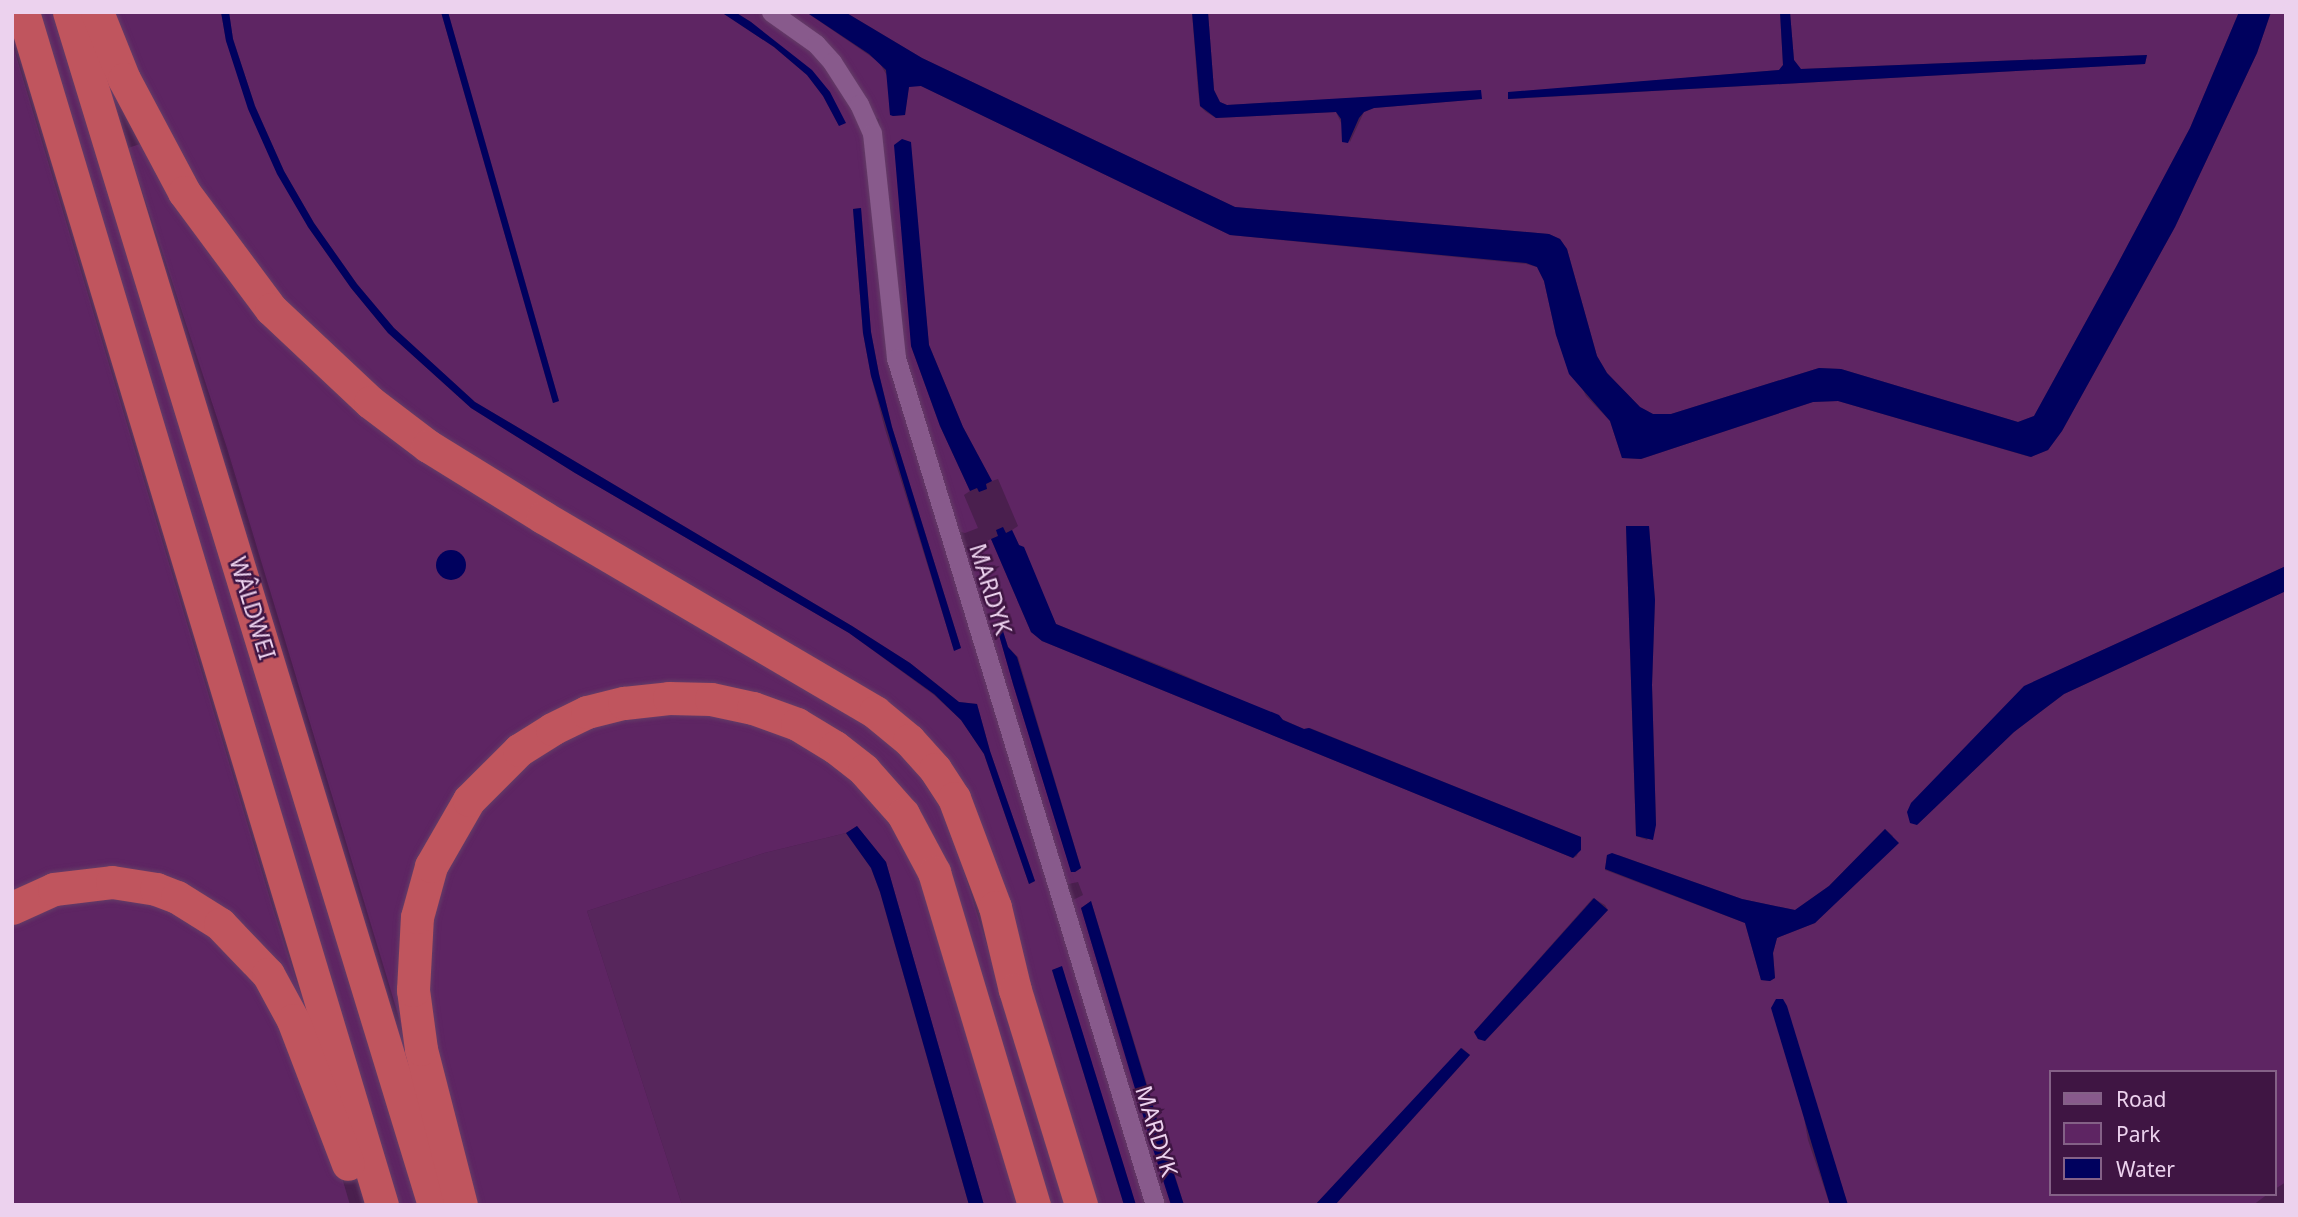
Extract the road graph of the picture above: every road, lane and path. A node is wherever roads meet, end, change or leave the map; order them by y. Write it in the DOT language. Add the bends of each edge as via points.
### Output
graph roads {
  1 [pos="23,12"];
  2 [pos="69,12"];
  3 [pos="97,12"];
  4 [pos="771,12"];
  5 [pos="12,908"];
  6 [pos="369,1205"];
  7 [pos="382,1205"];
  8 [pos="434,1205"];
  9 [pos="461,1205"];
  10 [pos="1034,1205"];
  11 [pos="1081,1205"];
  12 [pos="1155,1205"];
  1 -- 7 [label="highway"];
  2 -- 8 [label="highway, WÂLDWEI"];
  3 -- 11 [label="highway" via="124,79 184,192 271,309 370,402 428,446 531,510 875,712 935,769 954,798 995,907 1015,990"];
  4 -- 12 [label="street, MARDYK" via="816,44 832,62 872,133 896,358"];
  5 -- 6 [label="highway" via="54,889 112,882 177,897 220,924 268,974 293,1020 353,1179"];
  9 -- 10 [label="highway" via="421,1049 413,990 414,937 431,866 469,800 519,750 587,712 669,698 711,699 797,724 864,770 903,814 934,872"];
}
